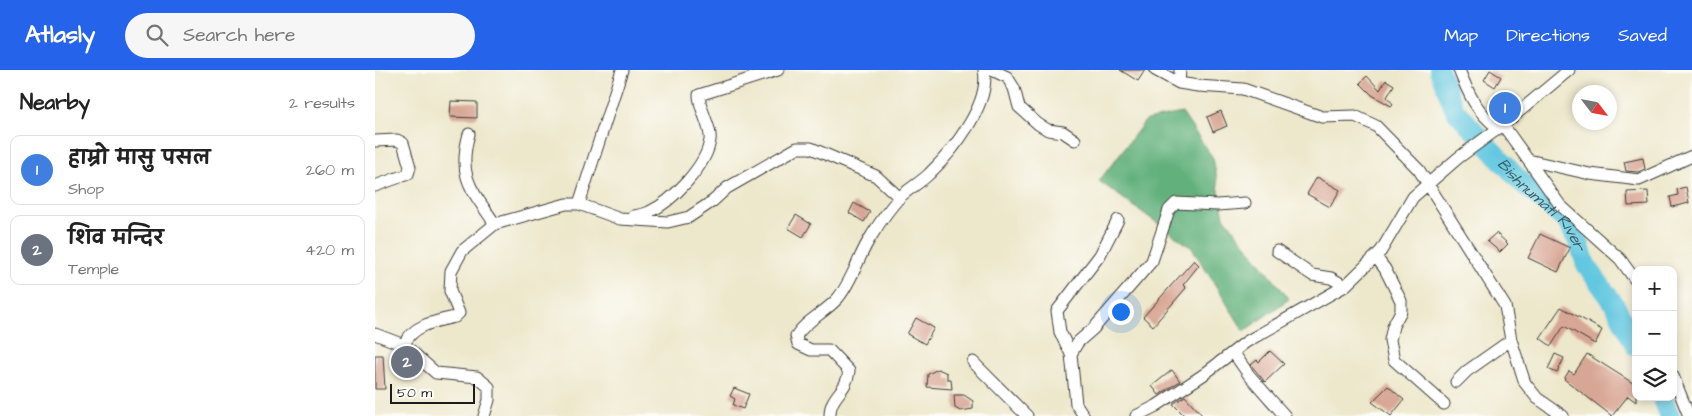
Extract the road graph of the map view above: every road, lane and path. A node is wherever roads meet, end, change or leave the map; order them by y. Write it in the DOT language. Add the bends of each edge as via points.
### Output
graph roads {
  1 [pos="622,70"];
  2 [pos="778,70"];
  3 [pos="984,70"];
  4 [pos="992,70"];
  5 [pos="1155,70"];
  6 [pos="1180,70"];
  7 [pos="1459,70"];
  8 [pos="1569,70"];
  9 [pos="743,75"];
  10 [pos="1179,83"];
  11 [pos="1497,128"];
  12 [pos="469,134"];
  13 [pos="1075,140"];
  14 [pos="375,141"];
  15 [pos="1692,156"];
  16 [pos="1528,160"];
  17 [pos="1427,183"];
  18 [pos="375,186"];
  19 [pos="900,198"];
  20 [pos="1245,203"];
  21 [pos="579,204"];
  22 [pos="620,219"];
  23 [pos="1118,220"];
  24 [pos="495,224"];
  25 [pos="1277,251"];
  26 [pos="1376,257"];
  27 [pos="1632,276"];
  28 [pos="1345,286"];
  29 [pos="375,334"];
  30 [pos="1511,340"];
  31 [pos="404,344"];
  32 [pos="1233,352"];
  33 [pos="1071,354"];
  34 [pos="973,362"];
  35 [pos="1456,382"];
  36 [pos="1677,386"];
  37 [pos="1444,404"];
  38 [pos="484,416"];
  39 [pos="830,416"];
  40 [pos="1027,416"];
  41 [pos="1084,416"];
  42 [pos="1136,416"];
  43 [pos="1285,416"];
  44 [pos="1563,416"];
  45 [pos="1689,416"];
  1 -- 21 [label="street"];
  2 -- 9 [label="street"];
  3 -- 19 [label="street" via="986,78 979,105 952,150"];
  4 -- 13 [label="street" via="1007,77 1014,88 1019,108 1048,130 1063,132"];
  5 -- 10 [label="street"];
  6 -- 10 [label="street"];
  7 -- 11 [label="street" via="1469,96 1483,116"];
  8 -- 11 [label="street"];
  9 -- 22 [label="street" via="699,95 711,139 699,165 682,188 649,212"];
  10 -- 17 [label="street" via="1243,89 1322,117 1355,116 1365,120 1390,138"];
  11 -- 16 [label="street"];
  11 -- 17 [label="street"];
  12 -- 24 [label="street" via="463,155 468,183"];
  14 -- 18 [label="street" via="397,140 403,143 410,168 403,177"];
  15 -- 16 [label="street" via="1639,180 1589,174"];
  16 -- 27 [label="street" via="1561,204 1620,259"];
  17 -- 26 [label="street" via="1413,197"];
  17 -- 30 [label="street" via="1505,306"];
  19 -- 22 [label="street" via="876,176 811,148 797,148 727,188 689,217 668,222"];
  19 -- 39 [label="street" via="871,235 838,298 820,316 802,326 796,336 798,344 811,350 829,350 849,371 848,383 835,398"];
  20 -- 33 [label="street" via="1176,203 1169,210 1152,262 1078,342"];
  21 -- 22 [label="street"];
  21 -- 24 [label="street" via="566,204"];
  23 -- 33 [label="street" via="1100,255 1057,311 1060,332"];
  24 -- 31 [label="street" via="462,251 451,271 450,291 459,314 422,327 407,337"];
  25 -- 28 [label="street" via="1312,276 1331,278"];
  26 -- 28 [label="street"];
  26 -- 37 [label="street" via="1401,301 1401,311 1390,340 1394,360"];
  28 -- 32 [label="street"];
  29 -- 31 [label="street"];
  30 -- 35 [label="street"];
  30 -- 44 [label="street" via="1525,383 1537,398"];
  31 -- 38 [label="street" via="436,373 477,377 489,387"];
  32 -- 42 [label="street" via="1156,406"];
  32 -- 43 [label="street"];
  33 -- 41 [label="street" via="1076,404"];
  34 -- 40 [label="street"];
  36 -- 45 [label="street"];
}
